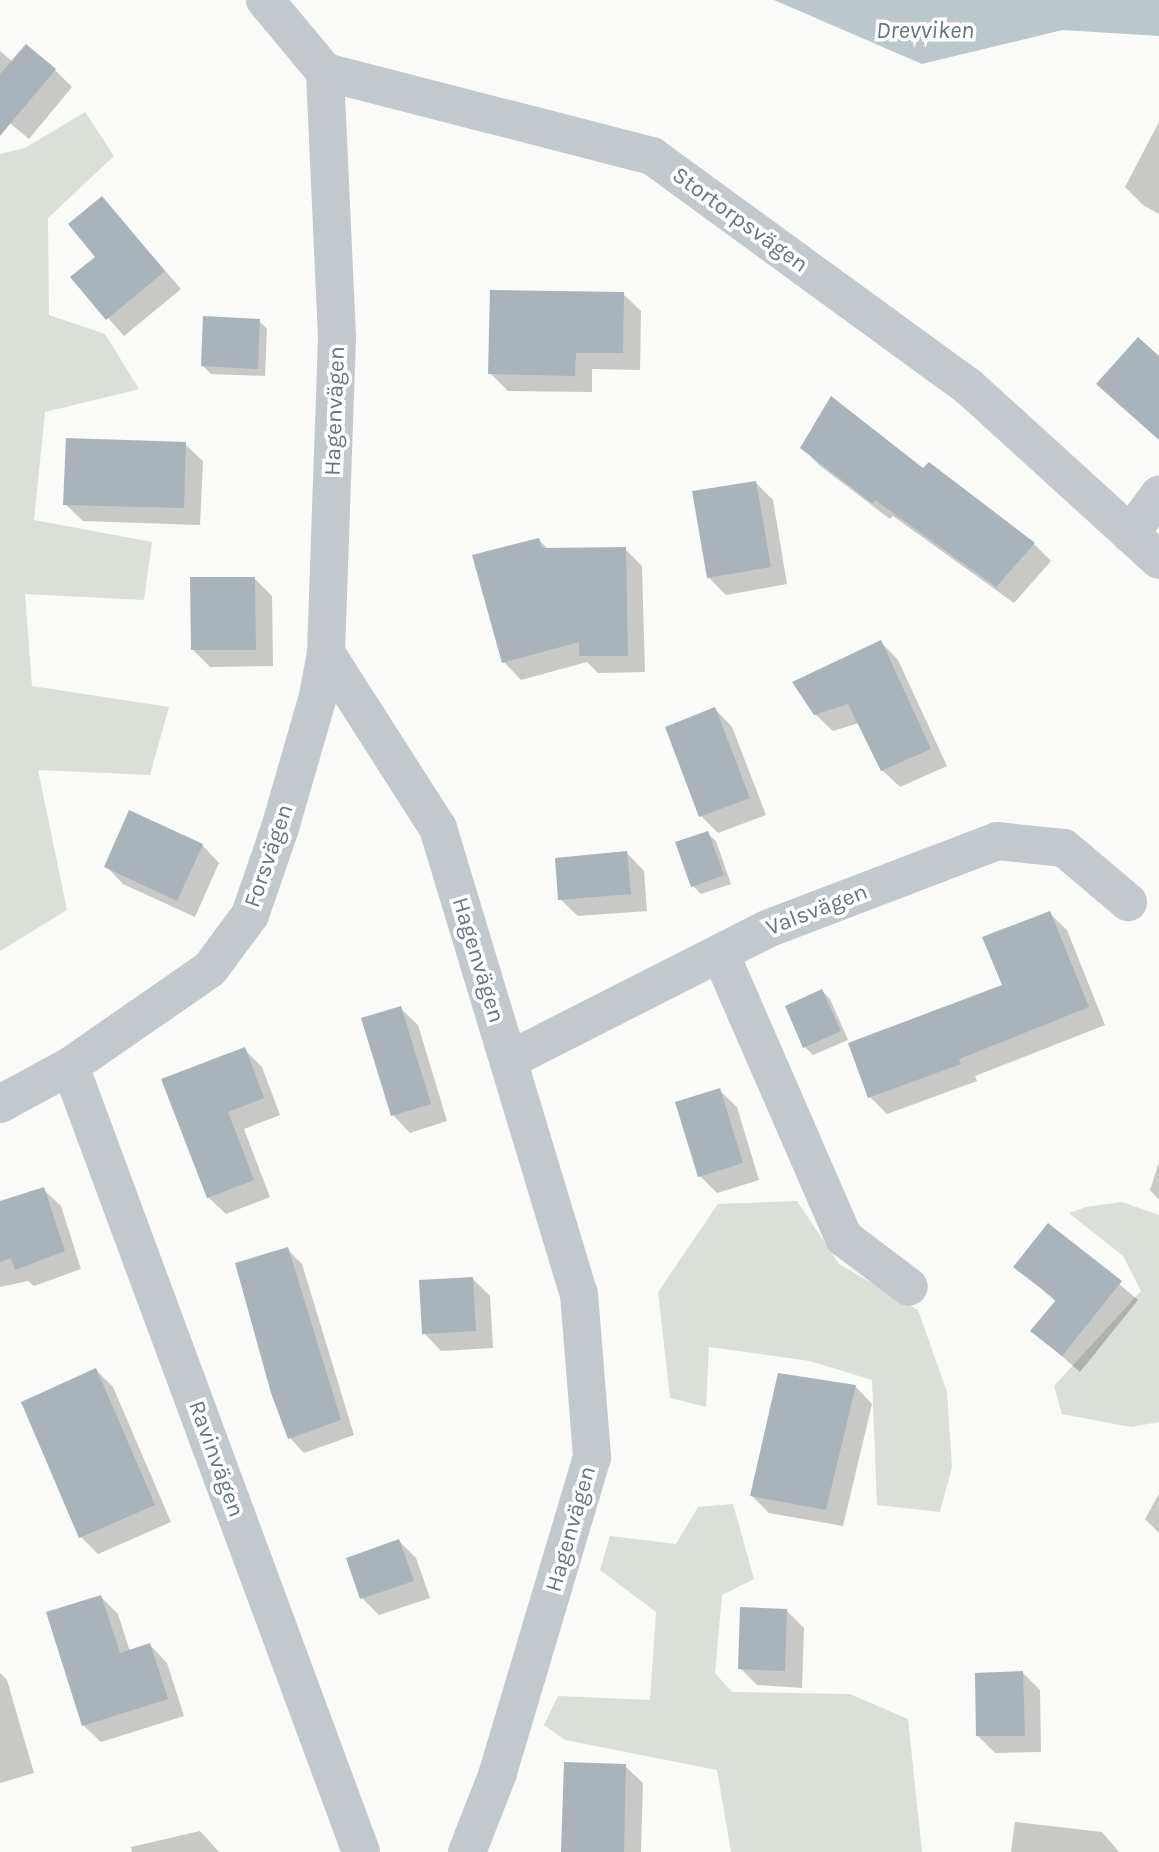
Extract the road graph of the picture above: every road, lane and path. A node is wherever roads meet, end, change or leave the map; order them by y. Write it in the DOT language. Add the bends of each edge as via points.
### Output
graph roads {
  1 [pos="265,0"];
  2 [pos="325,72"];
  3 [pos="1159,495"];
  4 [pos="1130,534"];
  5 [pos="1159,560"];
  6 [pos="327,653"];
  7 [pos="1128,902"];
  8 [pos="720,953"];
  9 [pos="509,1060"];
  10 [pos="71,1066"];
  11 [pos="0,1104"];
  12 [pos="909,1287"];
  13 [pos="361,1852"];
  14 [pos="467,1852"];
  1 -- 2 [label="street"];
  2 -- 4 [label="street, Stortorpsvägen" via="652,156 970,387"];
  2 -- 6 [label="street, Hagenvägen" via="337,337"];
  3 -- 4 [label="street"];
  4 -- 5 [label="street, Stortorpsvägen"];
  6 -- 9 [label="street, Hagenvägen" via="438,828"];
  6 -- 10 [label="street, Forsvägen" via="281,828 250,915 210,969"];
  7 -- 8 [label="street, Valsvägen" via="1064,848 997,841 767,929"];
  8 -- 9 [label="street, Valsvägen"];
  8 -- 12 [label="street" via="844,1238"];
  9 -- 14 [label="street, Hagenvägen" via="579,1294 592,1457 498,1773"];
  10 -- 11 [label="street, Forsvägen"];
  10 -- 13 [label="street, Ravinvägen"];
}
